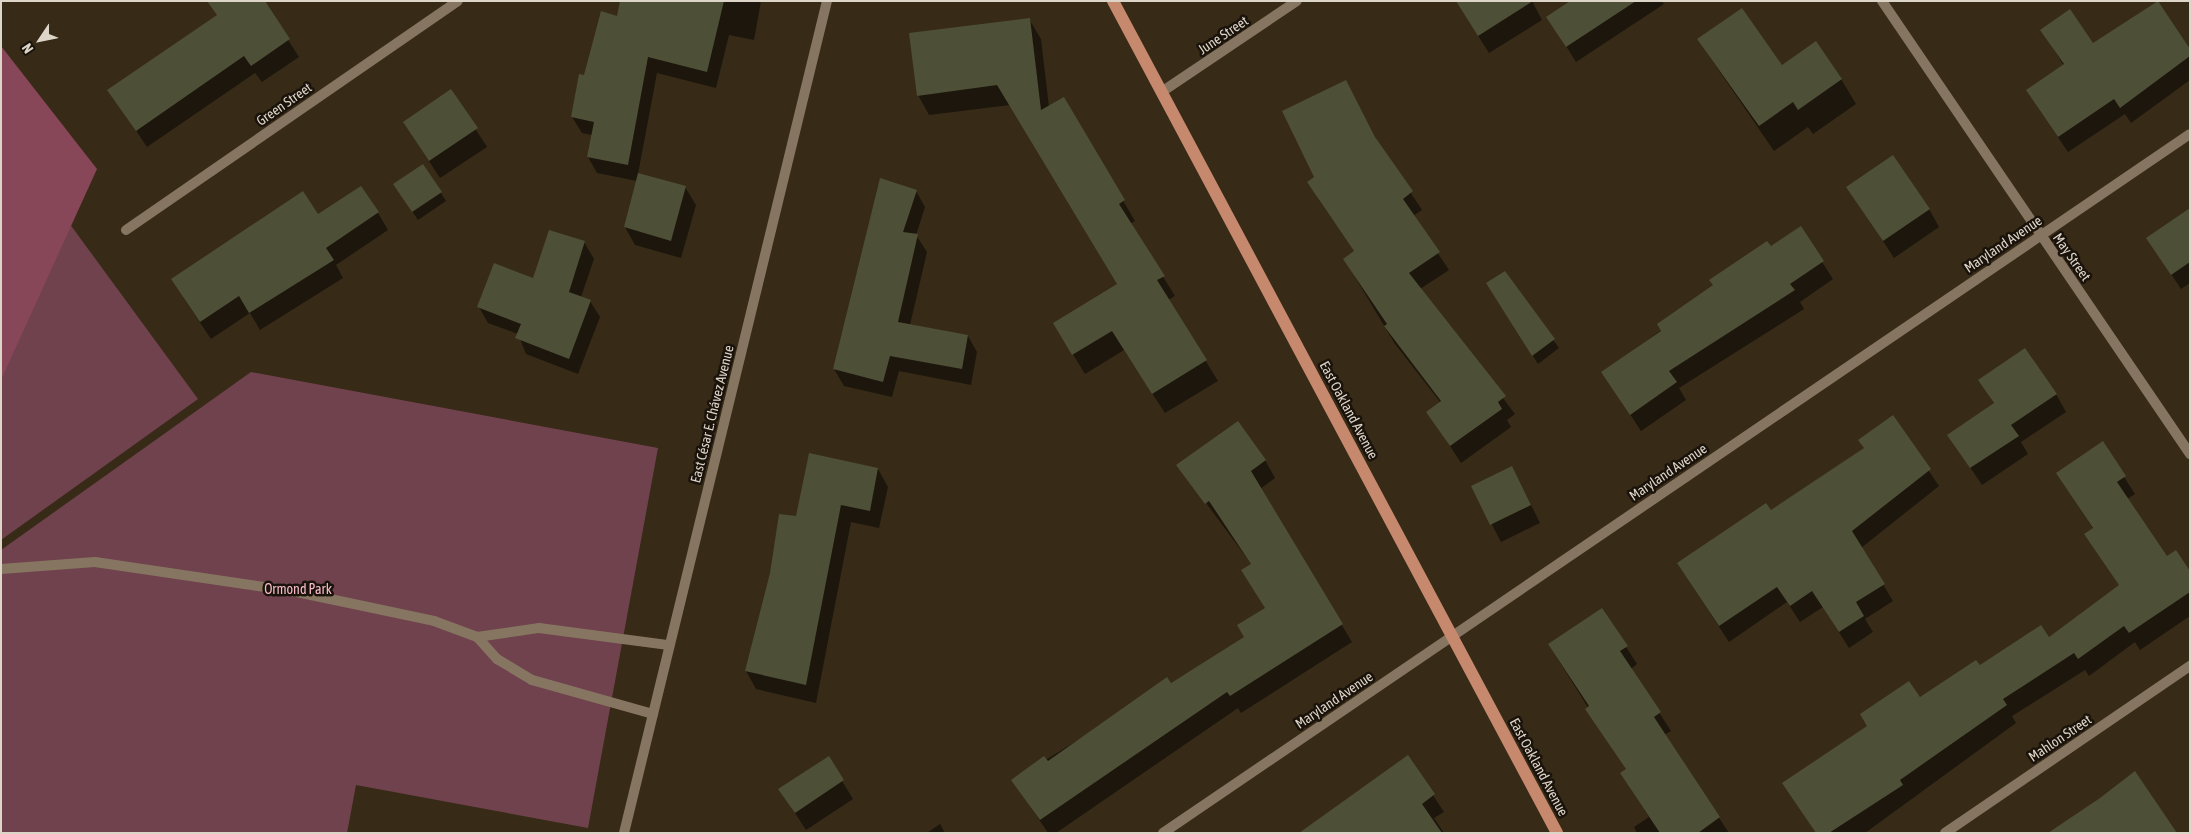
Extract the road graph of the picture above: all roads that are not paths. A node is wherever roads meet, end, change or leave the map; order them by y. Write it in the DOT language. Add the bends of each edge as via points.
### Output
graph roads {
  1 [pos="458,1"];
  2 [pos="827,1"];
  3 [pos="1113,1"];
  4 [pos="1297,1"];
  5 [pos="1882,1"];
  6 [pos="1163,91"];
  7 [pos="2190,134"];
  8 [pos="126,230"];
  9 [pos="2041,236"];
  10 [pos="2190,454"];
  11 [pos="1,569"];
  12 [pos="1452,637"];
  13 [pos="477,638"];
  14 [pos="669,645"];
  15 [pos="2190,666"];
  16 [pos="653,714"];
  17 [pos="624,833"];
  18 [pos="1163,833"];
  19 [pos="1557,833"];
  20 [pos="1945,833"];
  1 -- 8 [label="street, Green Street"];
  2 -- 14 [label="street, East César E. Chávez Avenue"];
  3 -- 6 [label="main road, East Oakland Avenue"];
  4 -- 6 [label="street, June Street"];
  5 -- 9 [label="street, May Street"];
  6 -- 12 [label="main road, East Oakland Avenue"];
  7 -- 9 [label="street, Maryland Avenue"];
  9 -- 10 [label="street, May Street"];
  9 -- 12 [label="street, Maryland Avenue"];
  11 -- 13 [label="street" via="95,562 292,592 434,621"];
  12 -- 18 [label="street, Maryland Avenue"];
  12 -- 19 [label="main road, East Oakland Avenue"];
  13 -- 14 [label="street" via="540,628"];
  13 -- 16 [label="street" via="496,659 532,680"];
  14 -- 16 [label="street, East César E. Chávez Avenue"];
  15 -- 20 [label="street, Mahlon Street"];
  16 -- 17 [label="street, East César E. Chávez Avenue"];
}
